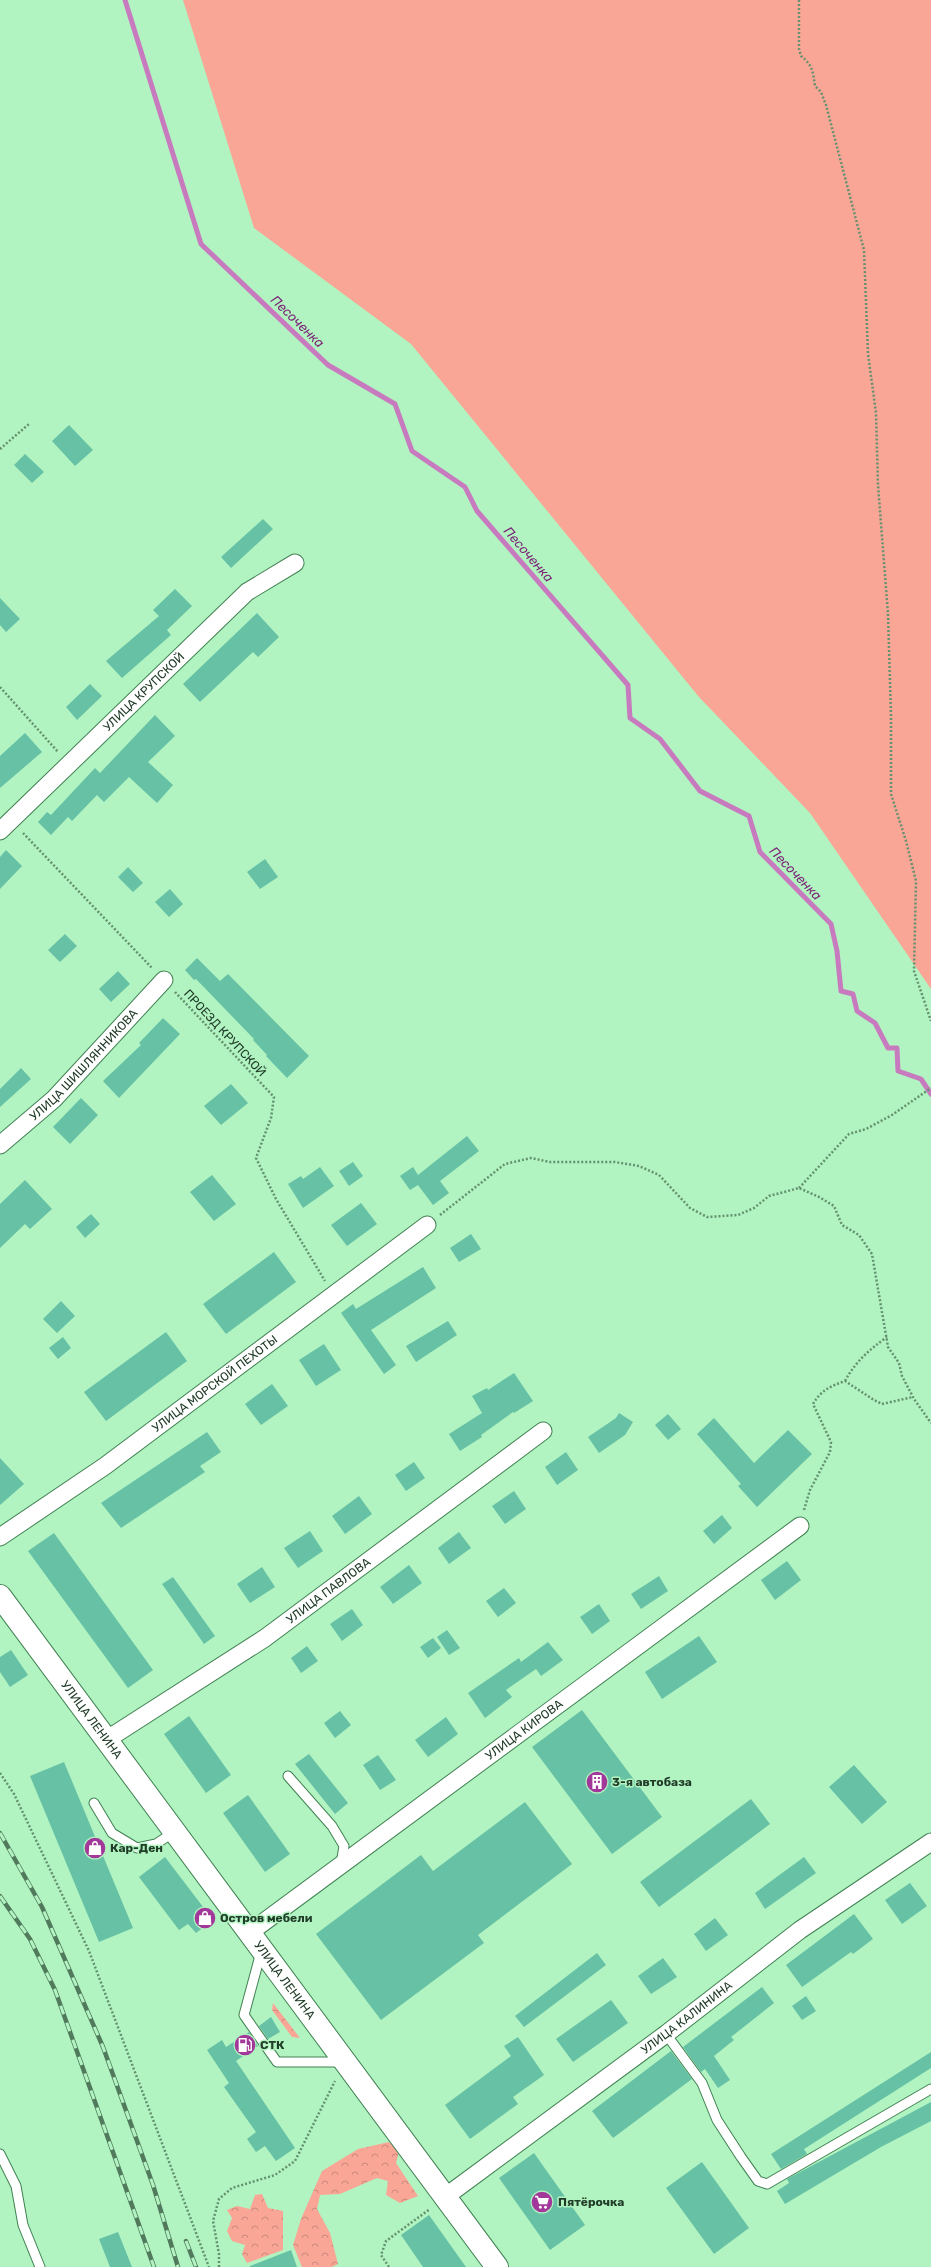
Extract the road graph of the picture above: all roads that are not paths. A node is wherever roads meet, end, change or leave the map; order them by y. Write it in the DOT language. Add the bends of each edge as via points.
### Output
graph roads {
  1 [pos="295,563"];
  2 [pos="6,826"];
  3 [pos="164,980"];
  4 [pos="0,1145"];
  5 [pos="427,1225"];
  6 [pos="543,1431"];
  7 [pos="800,1526"];
  8 [pos="0,1538"];
  9 [pos="0,1596"];
  10 [pos="106,1740"];
  11 [pos="288,1776"];
  12 [pos="94,1803"];
  13 [pos="174,1832"];
  14 [pos="931,1842"];
  15 [pos="341,1865"];
  16 [pos="249,1933"];
  17 [pos="262,1950"];
  18 [pos="666,2034"];
  19 [pos="345,2062"];
  20 [pos="931,2089"];
  21 [pos="0,2154"];
  22 [pos="445,2197"];
  23 [pos="40,2267"];
  24 [pos="497,2267"];
  1 -- 2 [label="street, УЛИЦА КРУПСКОЙ" via="247,592"];
  3 -- 4 [label="street, УЛИЦА ШИШЛЯННИКОВА" via="54,1099"];
  5 -- 8 [label="street, УЛИЦА МОРСКОЙ ПЕХОТЫ" via="105,1466"];
  6 -- 10 [label="street, УЛИЦА ПАВЛОВА" via="264,1638"];
  7 -- 15 [label="street, УЛИЦА КИРОВА"];
  9 -- 10 [label="street, УЛИЦА ЛЕНИНА"];
  10 -- 13 [label="street, УЛИЦА ЛЕНИНА"];
  11 -- 15 [label="lane" via="332,1826 344,1846"];
  12 -- 13 [label="lane" via="112,1833 137,1848 156,1844"];
  13 -- 16 [label="street, УЛИЦА ЛЕНИНА"];
  14 -- 18 [label="street, УЛИЦА КАЛИНИНА" via="800,1930"];
  15 -- 16 [label="street, УЛИЦА КИРОВА"];
  16 -- 17 [label="street, УЛИЦА ЛЕНИНА"];
  17 -- 19 [label="street, УЛИЦА ЛЕНИНА"];
  17 -- 19 [label="lane" via="244,2015 277,2062"];
  18 -- 20 [label="lane" via="702,2083 717,2120 741,2157 758,2181 768,2184"];
  18 -- 22 [label="street, УЛИЦА КАЛИНИНА"];
  19 -- 22 [label="street, УЛИЦА ЛЕНИНА"];
  21 -- 23 [label="lane" via="16,2186 23,2225"];
  22 -- 24 [label="street, УЛИЦА ЛЕНИНА"];
}
